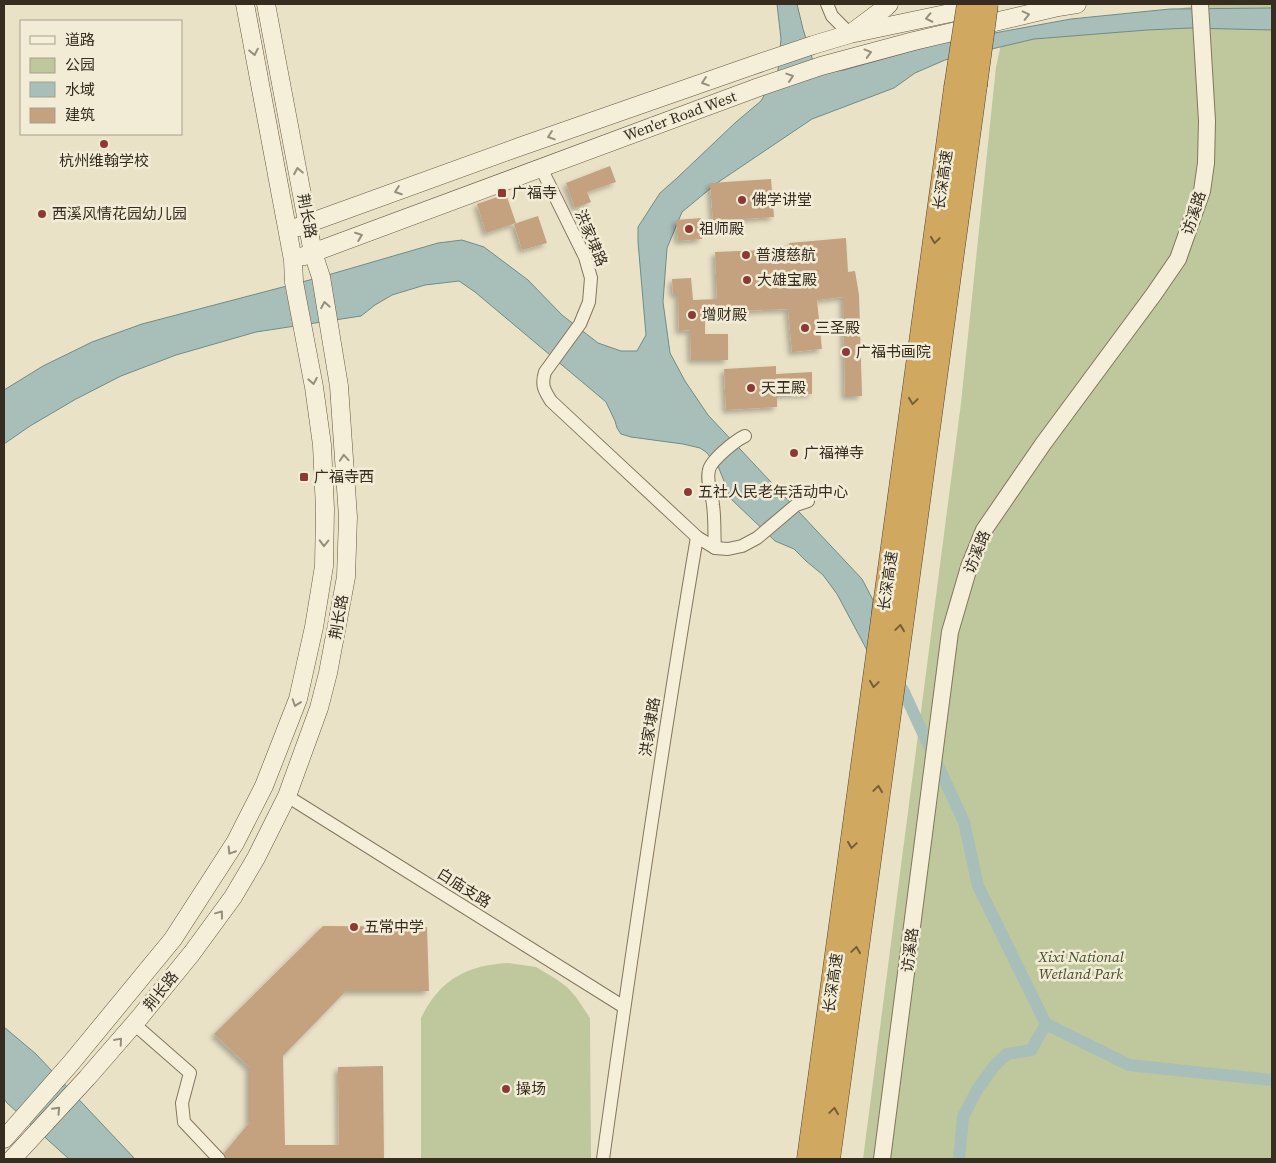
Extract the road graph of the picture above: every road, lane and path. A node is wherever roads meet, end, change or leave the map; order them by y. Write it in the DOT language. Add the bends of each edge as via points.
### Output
graph roads {
  1 [pos="245,4"];
  2 [pos="266,4"];
  3 [pos="827,4"];
  4 [pos="889,4"];
  5 [pos="968,4"];
  6 [pos="986,4"];
  7 [pos="994,4"];
  8 [pos="1077,4"];
  9 [pos="1200,4"];
  10 [pos="850,34"];
  11 [pos="965,86"];
  12 [pos="541,168"];
  13 [pos="308,224"];
  14 [pos="288,230"];
  15 [pos="313,253"];
  16 [pos="293,260"];
  17 [pos="740,438"];
  18 [pos="802,503"];
  19 [pos="697,537"];
  20 [pos="714,548"];
  21 [pos="287,796"];
  22 [pos="624,1006"];
  23 [pos="134,1024"];
  24 [pos="9,1133"];
  25 [pos="12,1159"];
  26 [pos="219,1159"];
  27 [pos="603,1159"];
  28 [pos="809,1159"];
  29 [pos="828,1159"];
  30 [pos="882,1159"];
  1 -- 14 [label="main road, 荆长路, one-way"];
  13 -- 2 [label="main road, 荆长路, one-way"];
  3 -- 10 [label="street" via="832,16"];
  4 -- 10 [label="main road"];
  5 -- 11 [label="highway, 长深高速, bridge"];
  6 -- 11 [label="highway, 长深高速, bridge"];
  7 -- 10 [label="main road, Wen'er Road West, one-way"];
  12 -- 8 [label="main road, Wen'er Road West, one-way" via="821,66"];
  9 -- 30 [label="street, 访溪路" via="1208,134 1206,163 1202,191 1178,259 984,530 950,632"];
  10 -- 13 [label="main road, Wen'er Road West, one-way" via="510,150"];
  11 -- 28 [label="highway, 长深高速, one-way"];
  29 -- 11 [label="highway, 长深高速, one-way"];
  15 -- 12 [label="main road, Wen'er Road West, one-way"];
  12 -- 19 [label="street, 洪家埭路" via="585,257 591,278 589,302 580,324 545,372 542,381 544,391"];
  13 -- 14 [label="main road, Wen'er Road West"];
  13 -- 15 [label="main road, 荆长路"];
  14 -- 16 [label="main road, 荆长路"];
  15 -- 16 [label="main road, Wen'er Road West"];
  21 -- 15 [label="main road, 荆长路, one-way" via="319,708 346,577 348,517 339,386"];
  16 -- 24 [label="main road, 荆长路, one-way" via="322,445 325,509 324,566 298,699 264,786 235,844 174,939"];
  17 -- 20 [label="street" via="712,463 709,470"];
  18 -- 20 [label="street" via="742,546 728,550"];
  19 -- 20 [label="street"];
  19 -- 22 [label="street, 洪家埭路"];
  21 -- 22 [label="street, 白庙支路"];
  23 -- 21 [label="main road, 荆长路, one-way" via="233,897"];
  22 -- 27 [label="street, 洪家埭路"];
  25 -- 23 [label="main road, 荆长路, one-way"];
  23 -- 26 [label="street" via="190,1073 182,1102 184,1122"];
}
